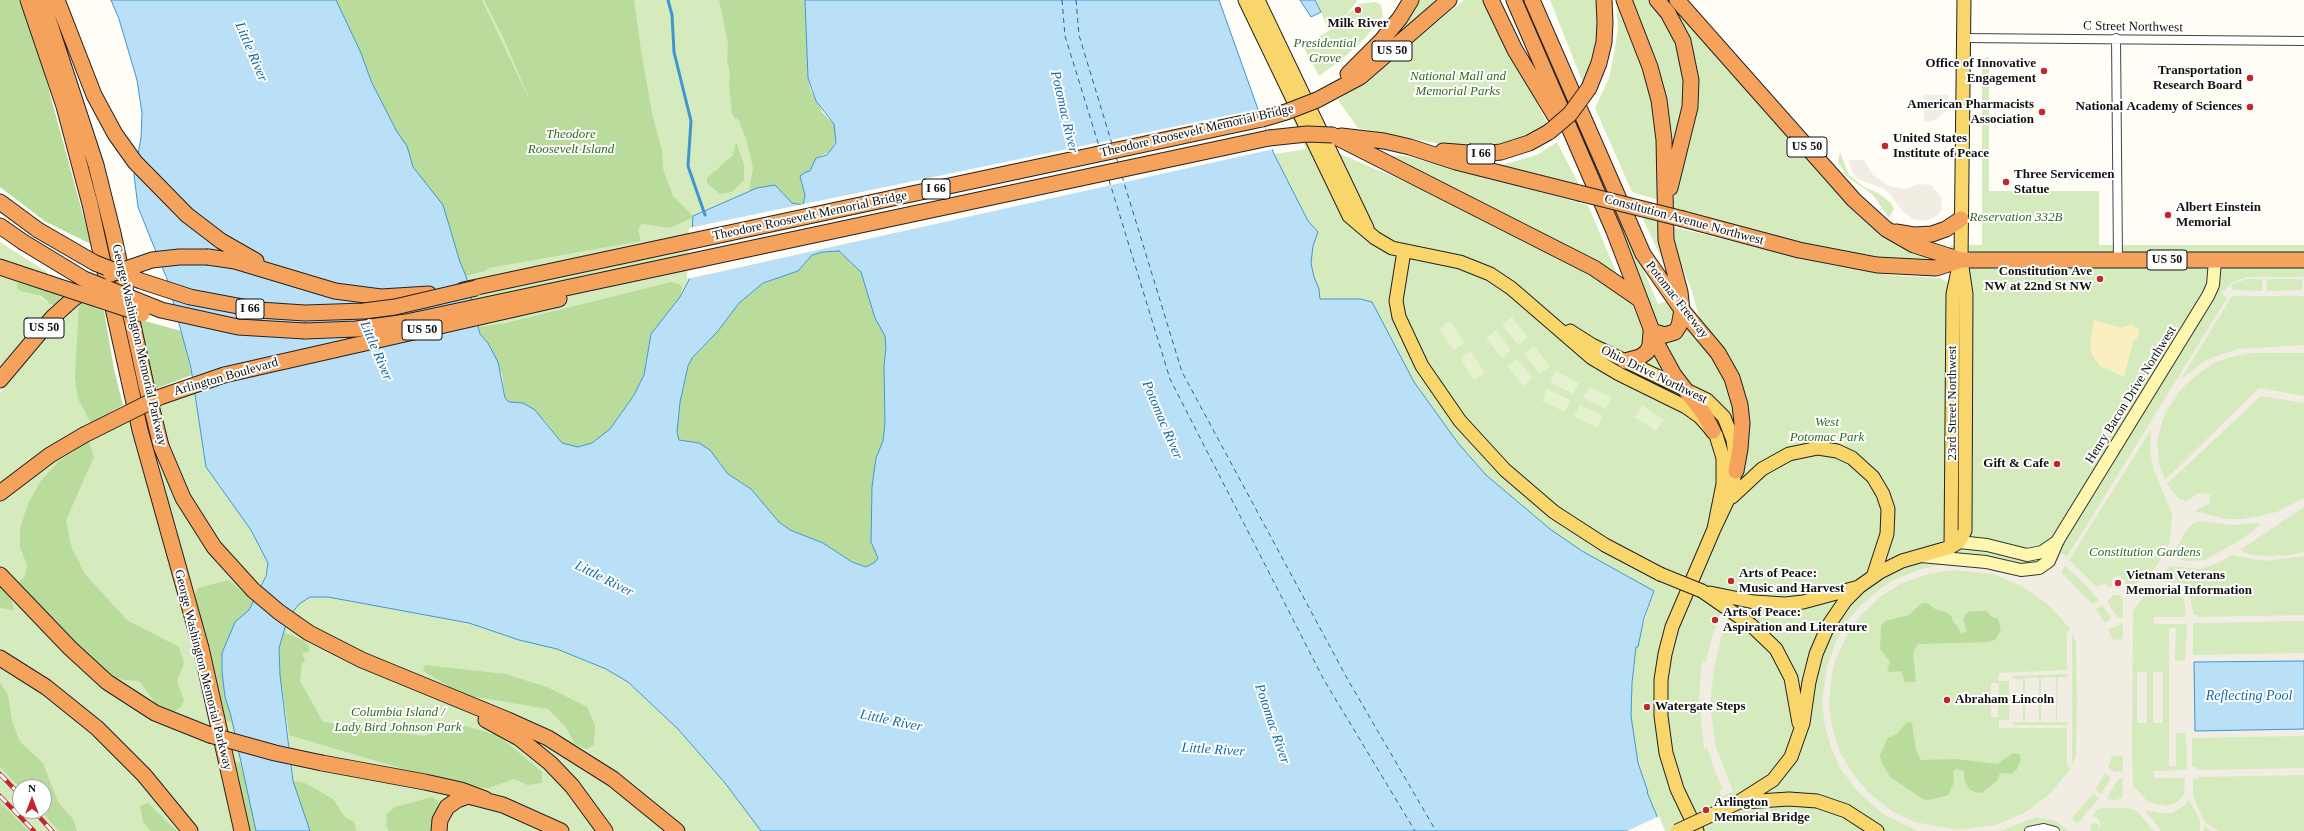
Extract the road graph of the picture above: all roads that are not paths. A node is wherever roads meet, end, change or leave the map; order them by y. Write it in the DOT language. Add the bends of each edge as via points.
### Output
graph roads {
  1 [pos="28,0"];
  2 [pos="42,0"];
  3 [pos="57,0"];
  4 [pos="1245,0"];
  5 [pos="1258,0"];
  6 [pos="1404,0"];
  7 [pos="1411,0"];
  8 [pos="1449,0"];
  9 [pos="1491,0"];
  10 [pos="1514,0"];
  11 [pos="1532,0"];
  12 [pos="1604,0"];
  13 [pos="1624,0"];
  14 [pos="1657,0"];
  15 [pos="1677,0"];
  16 [pos="1964,0"];
  17 [pos="1962,38"];
  18 [pos="2116,38"];
  19 [pos="1382,40"];
  20 [pos="2304,41"];
  21 [pos="1323,96"];
  22 [pos="1332,135"];
  23 [pos="1410,147"];
  24 [pos="1585,166"];
  25 [pos="0,202"];
  26 [pos="1665,209"];
  27 [pos="1961,219"];
  28 [pos="0,226"];
  29 [pos="1886,229"];
  30 [pos="1369,233"];
  31 [pos="1404,251"];
  32 [pos="1961,260"];
  33 [pos="2118,260"];
  34 [pos="2215,260"];
  35 [pos="2304,260"];
  36 [pos="679,265"];
  37 [pos="0,267"];
  38 [pos="280,274"];
  39 [pos="476,288"];
  40 [pos="1638,299"];
  41 [pos="1682,310"];
  42 [pos="1541,313"];
  43 [pos="1651,330"];
  44 [pos="305,331"];
  45 [pos="336,349"];
  46 [pos="1625,361"];
  47 [pos="0,380"];
  48 [pos="1682,388"];
  49 [pos="1713,431"];
  50 [pos="1736,471"];
  51 [pos="0,493"];
  52 [pos="1729,500"];
  53 [pos="1714,528"];
  54 [pos="2058,540"];
  55 [pos="1955,544"];
  56 [pos="1918,556"];
  57 [pos="0,575"];
  58 [pos="1873,577"];
  59 [pos="1860,586"];
  60 [pos="1726,601"];
  61 [pos="0,658"];
  62 [pos="396,675"];
  63 [pos="1801,732"];
  64 [pos="485,799"];
  65 [pos="1738,803"];
  66 [pos="1875,830"];
  67 [pos="190,831"];
  68 [pos="242,831"];
  69 [pos="439,831"];
  70 [pos="561,831"];
  71 [pos="605,831"];
  72 [pos="677,831"];
  73 [pos="1677,831"];
  74 [pos="1697,831"];
  75 [pos="2029,831"];
  76 [pos="2056,831"];
  1 -- 68 [label="highway, George Washington Memorial Parkway" via="62,100 89,197 139,424 195,625"];
  2 -- 62 [label="highway, George Washington Memorial Parkway" via="96,165 149,400 168,464 183,498 204,534 253,590 292,622 345,652"];
  3 -- 38 [label="highway" via="101,109 135,162 172,202 209,232"];
  4 -- 30 [label="main road, Ohio Drive Northwest" via="1349,216"];
  5 -- 30 [label="main road"];
  6 -- 19 [label="highway, I 66"];
  7 -- 19 [label="highway"];
  8 -- 21 [label="highway, US 50" via="1360,77"];
  9 -- 24 [label="highway" via="1515,50"];
  10 -- 24 [label="highway, Potomac Freeway"];
  11 -- 41 [label="highway, Potomac Freeway" via="1641,250"];
  12 -- 23 [label="highway, I 66, bridge" via="1604,42 1589,88 1570,114 1549,132 1519,147 1491,153"];
  13 -- 26 [label="highway" via="1650,67 1659,100 1664,140"];
  14 -- 26 [label="highway" via="1668,13 1683,41 1692,80 1689,112"];
  15 -- 29 [label="highway, Constitution Avenue Northwest / US 50" via="1854,200"];
  16 -- 17 [label="main road, 23rd Street Northwest"];
  17 -- 18 [label="street, C Street Northwest"];
  17 -- 27 [label="main road, 23rd Street Northwest"];
  18 -- 20 [label="street, C Street Northwest"];
  18 -- 33 [label="street"];
  19 -- 21 [label="highway, I 66"];
  21 -- 39 [label="highway, Theodore Roosevelt Memorial Bridge / I 66, bridge" via="1262,119"];
  22 -- 23 [label="highway, Theodore Roosevelt Memorial Bridge / I 66"];
  22 -- 36 [label="highway, Theodore Roosevelt Memorial Bridge / I 66, bridge" via="1287,136 1258,140"];
  22 -- 40 [label="highway" via="1594,268"];
  23 -- 32 [label="highway, Constitution Avenue Northwest / US 50, bridge" via="1456,162 1799,250 1877,265 1936,268"];
  24 -- 40 [label="highway, Potomac Freeway" via="1616,236"];
  25 -- 39 [label="highway, Theodore Roosevelt Memorial Bridge / I 66, bridge" via="38,230 95,263 196,298 259,310 305,313 364,311 395,307"];
  26 -- 41 [label="highway" via="1668,249"];
  27 -- 29 [label="highway" via="1932,234 1914,235"];
  27 -- 32 [label="main road, 23rd Street Northwest"];
  28 -- 44 [label="highway, Theodore Roosevelt Memorial Bridge / I 66, bridge" via="84,279 161,310 238,326"];
  29 -- 32 [label="highway, Constitution Avenue Northwest / US 50" via="1914,245"];
  30 -- 31 [label="main road, Ohio Drive Northwest" via="1386,245"];
  31 -- 42 [label="main road, Ohio Drive Northwest" via="1456,262 1483,271 1511,288"];
  31 -- 60 [label="main road, bridge" via="1396,301 1399,317 1422,366 1460,420 1505,470 1554,512 1604,545 1660,574"];
  32 -- 33 [label="highway, Constitution Avenue Northwest / US 50"];
  32 -- 55 [label="main road, 23rd Street Northwest" via="1953,294"];
  33 -- 34 [label="highway, Constitution Avenue Northwest / US 50"];
  34 -- 35 [label="highway, Constitution Avenue Northwest / US 50"];
  34 -- 54 [label="street, Henry Bacon Drive Northwest" via="2214,280 2208,296"];
  36 -- 44 [label="highway, Theodore Roosevelt Memorial Bridge / I 66" via="406,322 356,329"];
  36 -- 45 [label="highway, Theodore Roosevelt Memorial Bridge / US 50" via="526,307"];
  37 -- 44 [label="highway, bridge" via="156,318 208,331 256,337"];
  38 -- 39 [label="highway, Theodore Roosevelt Memorial Bridge / US 50, bridge" via="319,288 368,296 408,296"];
  38 -- 47 [label="highway, US 50, bridge" via="220,258 179,257 127,267 94,284 62,308"];
  40 -- 43 [label="highway, Potomac Freeway"];
  41 -- 43 [label="highway" via="1675,332 1665,335"];
  41 -- 50 [label="highway, Potomac Freeway" via="1718,353 1735,387 1742,423"];
  42 -- 46 [label="main road, Ohio Drive Northwest" via="1592,345"];
  42 -- 49 [label="main road, Ohio Drive Northwest" via="1592,358 1686,407"];
  43 -- 46 [label="highway" via="1647,352"];
  43 -- 48 [label="highway, Potomac Freeway"];
  45 -- 51 [label="highway, Arlington Boulevard / US 50, bridge" via="243,370 184,388 135,408 50,455"];
  46 -- 48 [label="main road, Ohio Drive Northwest"];
  48 -- 49 [label="highway, Potomac Freeway" via="1704,414"];
  48 -- 50 [label="main road, Ohio Drive Northwest" via="1707,400 1724,417 1733,440"];
  49 -- 53 [label="main road, Ohio Drive Northwest" via="1722,452 1724,472"];
  50 -- 52 [label="main road, Ohio Drive Northwest"];
  52 -- 53 [label="main road, Ohio Drive Northwest"];
  52 -- 58 [label="main road" via="1754,475 1770,463 1789,454 1818,448 1837,451 1852,458 1873,477 1888,509 1887,534"];
  53 -- 74 [label="main road, Ohio Drive Northwest" via="1672,627 1660,692 1662,728 1669,765"];
  54 -- 55 [label="street" via="2042,552 2027,555 1987,545"];
  54 -- 56 [label="street" via="2049,561 2038,568 2027,570 1986,562"];
  55 -- 56 [label="main road"];
  56 -- 58 [label="main road" via="1894,564"];
  57 -- 64 [label="highway, bridge" via="85,663 118,691 162,716 210,735 275,753 425,782 461,790"];
  58 -- 59 [label="main road"];
  59 -- 60 [label="main road" via="1794,604"];
  59 -- 63 [label="main road" via="1840,609 1823,635 1810,673"];
  60 -- 63 [label="main road" via="1760,631 1780,655 1791,678"];
  61 -- 67 [label="highway" via="46,687 97,728 144,775"];
  62 -- 71 [label="highway" via="496,725 529,745 572,786"];
  62 -- 72 [label="highway, George Washington Memorial Parkway" via="508,720 565,748 625,788"];
  63 -- 65 [label="main road" via="1791,757 1779,773 1766,785"];
  64 -- 69 [label="highway" via="468,796 452,803 443,814"];
  64 -- 70 [label="highway" via="524,813"];
  65 -- 66 [label="main road" via="1789,799 1817,801 1846,812"];
  65 -- 73 [label="main road, bridge"];
  75 -- 76 [label="street" via="2044,828"];
}
